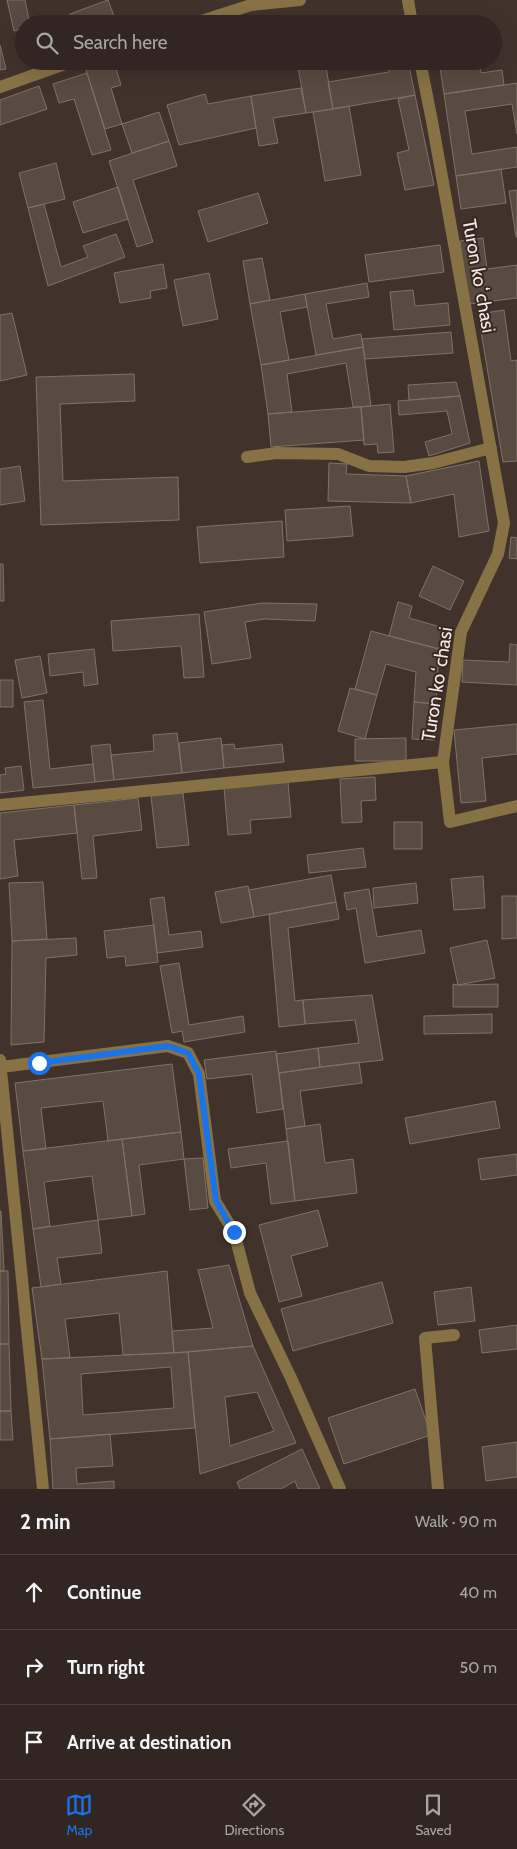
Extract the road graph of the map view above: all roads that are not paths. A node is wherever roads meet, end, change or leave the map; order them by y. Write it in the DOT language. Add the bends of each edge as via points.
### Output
graph roads {
  1 [pos="300,0"];
  2 [pos="408,0"];
  3 [pos="220,15"];
  4 [pos="410,15"];
  5 [pos="48,70"];
  6 [pos="422,70"];
  7 [pos="0,87"];
  8 [pos="491,448"];
  9 [pos="247,457"];
  10 [pos="443,762"];
  11 [pos="0,804"];
  12 [pos="517,806"];
  13 [pos="0,1064"];
  14 [pos="454,1335"];
  15 [pos="43,1489"];
  16 [pos="340,1489"];
  17 [pos="438,1489"];
  1 -- 3 [label="street" via="251,5"];
  2 -- 4 [label="street"];
  5 -- 7 [label="street"];
  6 -- 8 [label="street, Turon koʻchasi"];
  8 -- 9 [label="street" via="404,467 369,466 338,454 277,453"];
  8 -- 10 [label="street, Turon koʻchasi" via="504,523 498,554 461,632"];
  10 -- 11 [label="street, Turon koʻchasi"];
  10 -- 12 [label="street" via="450,822"];
  13 -- 15 [label="street"];
  13 -- 16 [label="street" via="168,1046 188,1053 199,1074 216,1201 234,1232 250,1293"];
  14 -- 17 [label="street" via="425,1338"];
}
